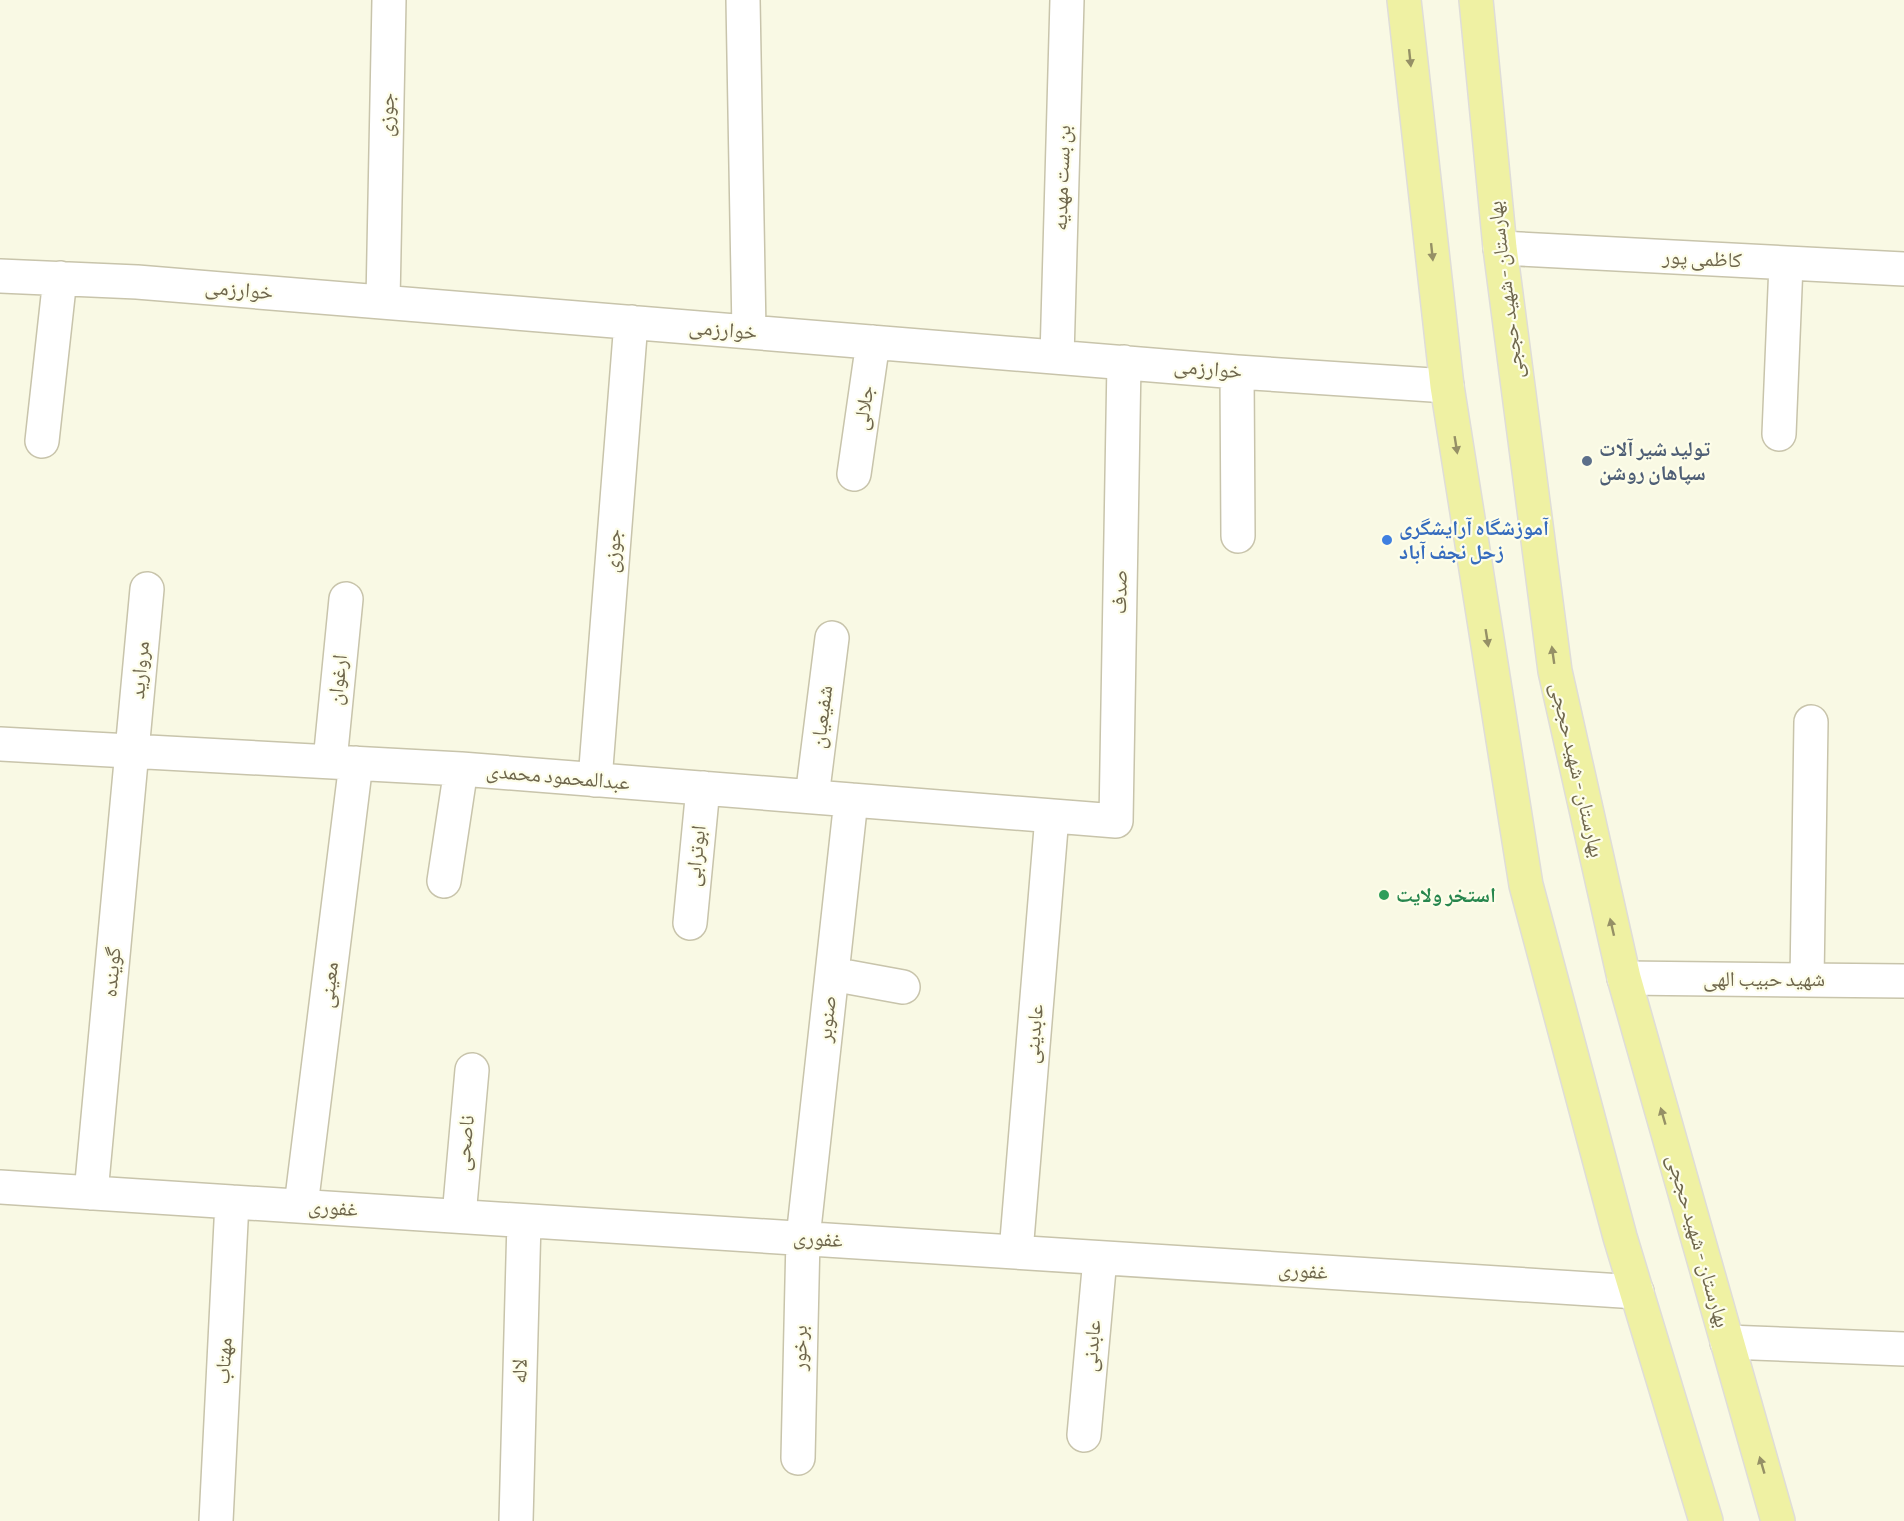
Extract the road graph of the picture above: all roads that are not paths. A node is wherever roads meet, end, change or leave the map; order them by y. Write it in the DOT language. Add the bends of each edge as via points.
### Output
graph roads {
  1 [pos="389,0"];
  2 [pos="743,0"];
  3 [pos="1067,0"];
  4 [pos="1404,0"];
  5 [pos="1476,0"];
  6 [pos="1500,248"];
  7 [pos="1786,264"];
  8 [pos="1904,269"];
  9 [pos="0,276"];
  10 [pos="60,278"];
  11 [pos="383,302"];
  12 [pos="631,322"];
  13 [pos="749,332"];
  14 [pos="873,342"];
  15 [pos="1057,357"];
  16 [pos="1124,362"];
  17 [pos="1237,372"];
  18 [pos="1447,386"];
  19 [pos="1779,434"];
  20 [pos="42,441"];
  21 [pos="854,474"];
  22 [pos="1238,536"];
  23 [pos="147,588"];
  24 [pos="346,598"];
  25 [pos="832,638"];
  26 [pos="1811,722"];
  27 [pos="0,744"];
  28 [pos="133,751"];
  29 [pos="343,762"];
  30 [pos="461,769"];
  31 [pos="595,780"];
  32 [pos="703,788"];
  33 [pos="812,797"];
  34 [pos="851,800"];
  35 [pos="1052,816"];
  36 [pos="1116,821"];
  37 [pos="444,881"];
  38 [pos="690,923"];
  39 [pos="832,974"];
  40 [pos="1623,978"];
  41 [pos="1807,980"];
  42 [pos="1904,981"];
  43 [pos="903,987"];
  44 [pos="472,1070"];
  45 [pos="0,1187"];
  46 [pos="91,1193"];
  47 [pos="232,1202"];
  48 [pos="301,1206"];
  49 [pos="459,1216"];
  50 [pos="524,1221"];
  51 [pos="803,1239"];
  52 [pos="1016,1252"];
  53 [pos="1100,1257"];
  54 [pos="1637,1292"];
  55 [pos="1727,1342"];
  56 [pos="1904,1349"];
  57 [pos="1083,1435"];
  58 [pos="798,1458"];
  59 [pos="216,1521"];
  60 [pos="516,1521"];
  61 [pos="1706,1521"];
  62 [pos="1778,1521"];
  1 -- 11 [label="street, جوزی"];
  2 -- 13 [label="street"];
  3 -- 15 [label="street, بن بست مهدیه"];
  4 -- 18 [label="main road, one-way"];
  5 -- 6 [label="main road, بهارستان - شهید حججی"];
  6 -- 7 [label="street, کاظمی پور"];
  40 -- 6 [label="main road, بهارستان - شهید حججی, one-way" via="1555,671"];
  7 -- 8 [label="street, کاظمی پور"];
  7 -- 19 [label="street"];
  9 -- 10 [label="street, خوارزمی"];
  10 -- 11 [label="street, خوارزمی"];
  10 -- 20 [label="street"];
  11 -- 12 [label="street, خوارزمی"];
  12 -- 13 [label="street, خوارزمی"];
  12 -- 31 [label="street, جوزی"];
  13 -- 14 [label="street, خوارزمی"];
  14 -- 15 [label="street, خوارزمی"];
  14 -- 21 [label="street, جلالی"];
  15 -- 16 [label="street, خوارزمی"];
  16 -- 17 [label="street, خوارزمی"];
  16 -- 36 [label="street, صدف"];
  17 -- 18 [label="street, خوارزمی"];
  17 -- 22 [label="street"];
  18 -- 54 [label="main road, one-way" via="1526,885"];
  23 -- 28 [label="street, مروارید"];
  24 -- 29 [label="street, ارغوان"];
  25 -- 33 [label="street, شفیعیان"];
  26 -- 41 [label="street"];
  27 -- 28 [label="street, عبدالمحمود محمدی"];
  28 -- 29 [label="street, عبدالمحمود محمدی"];
  28 -- 46 [label="street, گوینده"];
  29 -- 30 [label="street, عبدالمحمود محمدی"];
  29 -- 48 [label="street, معینی"];
  30 -- 31 [label="street, عبدالمحمود محمدی"];
  30 -- 37 [label="street"];
  31 -- 32 [label="street, عبدالمحمود محمدی"];
  32 -- 33 [label="street, عبدالمحمود محمدی"];
  32 -- 38 [label="street, ابوترابی"];
  33 -- 34 [label="street, عبدالمحمود محمدی"];
  34 -- 35 [label="street, عبدالمحمود محمدی"];
  34 -- 39 [label="street, صنوبر"];
  35 -- 36 [label="street, عبدالمحمود محمدی"];
  35 -- 52 [label="street, عابدینی"];
  39 -- 43 [label="street"];
  39 -- 51 [label="street, صنوبر"];
  40 -- 41 [label="street, شهید حبیب الهی"];
  55 -- 40 [label="main road, بهارستان - شهید حججی, one-way"];
  41 -- 42 [label="street, شهید حبیب الهی"];
  44 -- 49 [label="street, ناصحی"];
  45 -- 46 [label="street, غفوری"];
  46 -- 47 [label="street, غفوری"];
  47 -- 48 [label="street, غفوری"];
  47 -- 59 [label="street, مهتاب"];
  48 -- 49 [label="street, غفوری"];
  49 -- 50 [label="street, غفوری"];
  50 -- 51 [label="street, غفوری"];
  50 -- 60 [label="street, لاله"];
  51 -- 52 [label="street, غفوری"];
  51 -- 58 [label="street, برخور"];
  52 -- 53 [label="street, غفوری"];
  53 -- 54 [label="street, غفوری"];
  53 -- 57 [label="street, عابدنی"];
  54 -- 61 [label="main road"];
  55 -- 56 [label="street"];
  62 -- 55 [label="main road, بهارستان - شهید حججی, one-way"];
}
